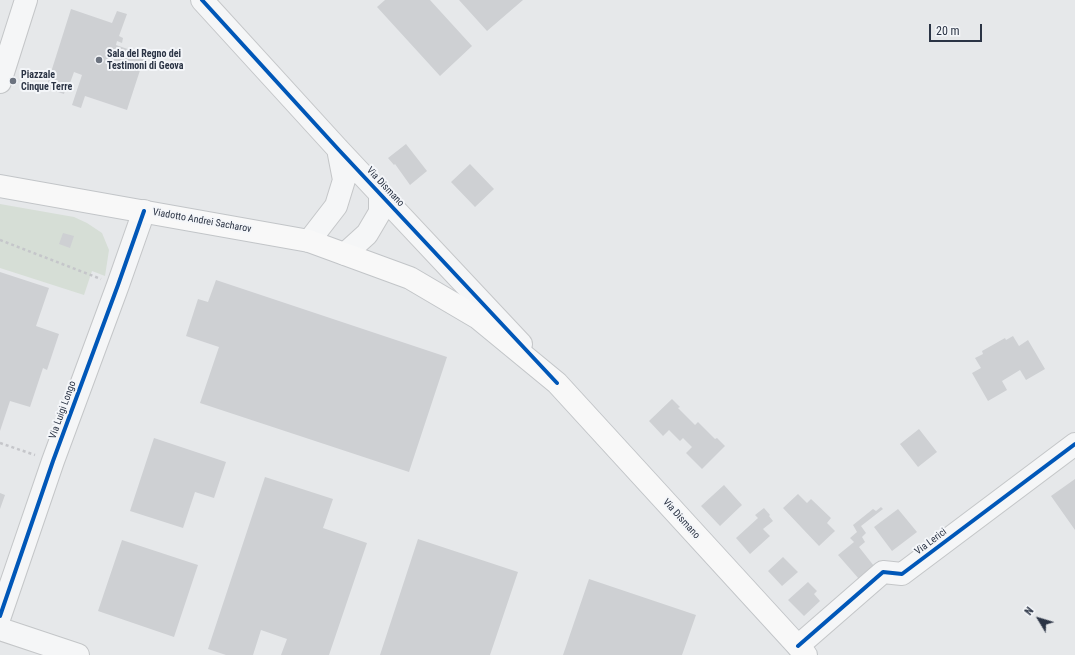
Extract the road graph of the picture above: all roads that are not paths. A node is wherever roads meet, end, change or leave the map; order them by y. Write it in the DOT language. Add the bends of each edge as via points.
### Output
graph roads {
  1 [pos="26,0"];
  2 [pos="202,0"];
  3 [pos="0,82"];
  4 [pos="338,149"];
  5 [pos="0,186"];
  6 [pos="380,193"];
  7 [pos="144,211"];
  8 [pos="309,241"];
  9 [pos="345,254"];
  10 [pos="557,382"];
  11 [pos="1075,444"];
  12 [pos="0,616"];
  13 [pos="0,629"];
  14 [pos="802,650"];
  15 [pos="78,655"];
  1 -- 3 [label="street"];
  2 -- 4 [label="street, Via Dismano"];
  4 -- 6 [label="street, Via Dismano"];
  4 -- 8 [label="street" via="344,180 336,206"];
  5 -- 7 [label="main road, Viadotto Andrei Sacharov"];
  6 -- 9 [label="street, Via Dismano" via="380,212 367,234"];
  6 -- 10 [label="street, Via Dismano"];
  7 -- 8 [label="main road, Viadotto Andrei Sacharov"];
  7 -- 12 [label="street, Via Luigi Longo"];
  8 -- 9 [label="main road, Via Dismano"];
  9 -- 10 [label="main road, Via Dismano" via="410,278 478,318"];
  10 -- 14 [label="main road, Via Dismano"];
  11 -- 14 [label="street, Via Lerici" via="902,574 883,572"];
  13 -- 15 [label="street"];
}
